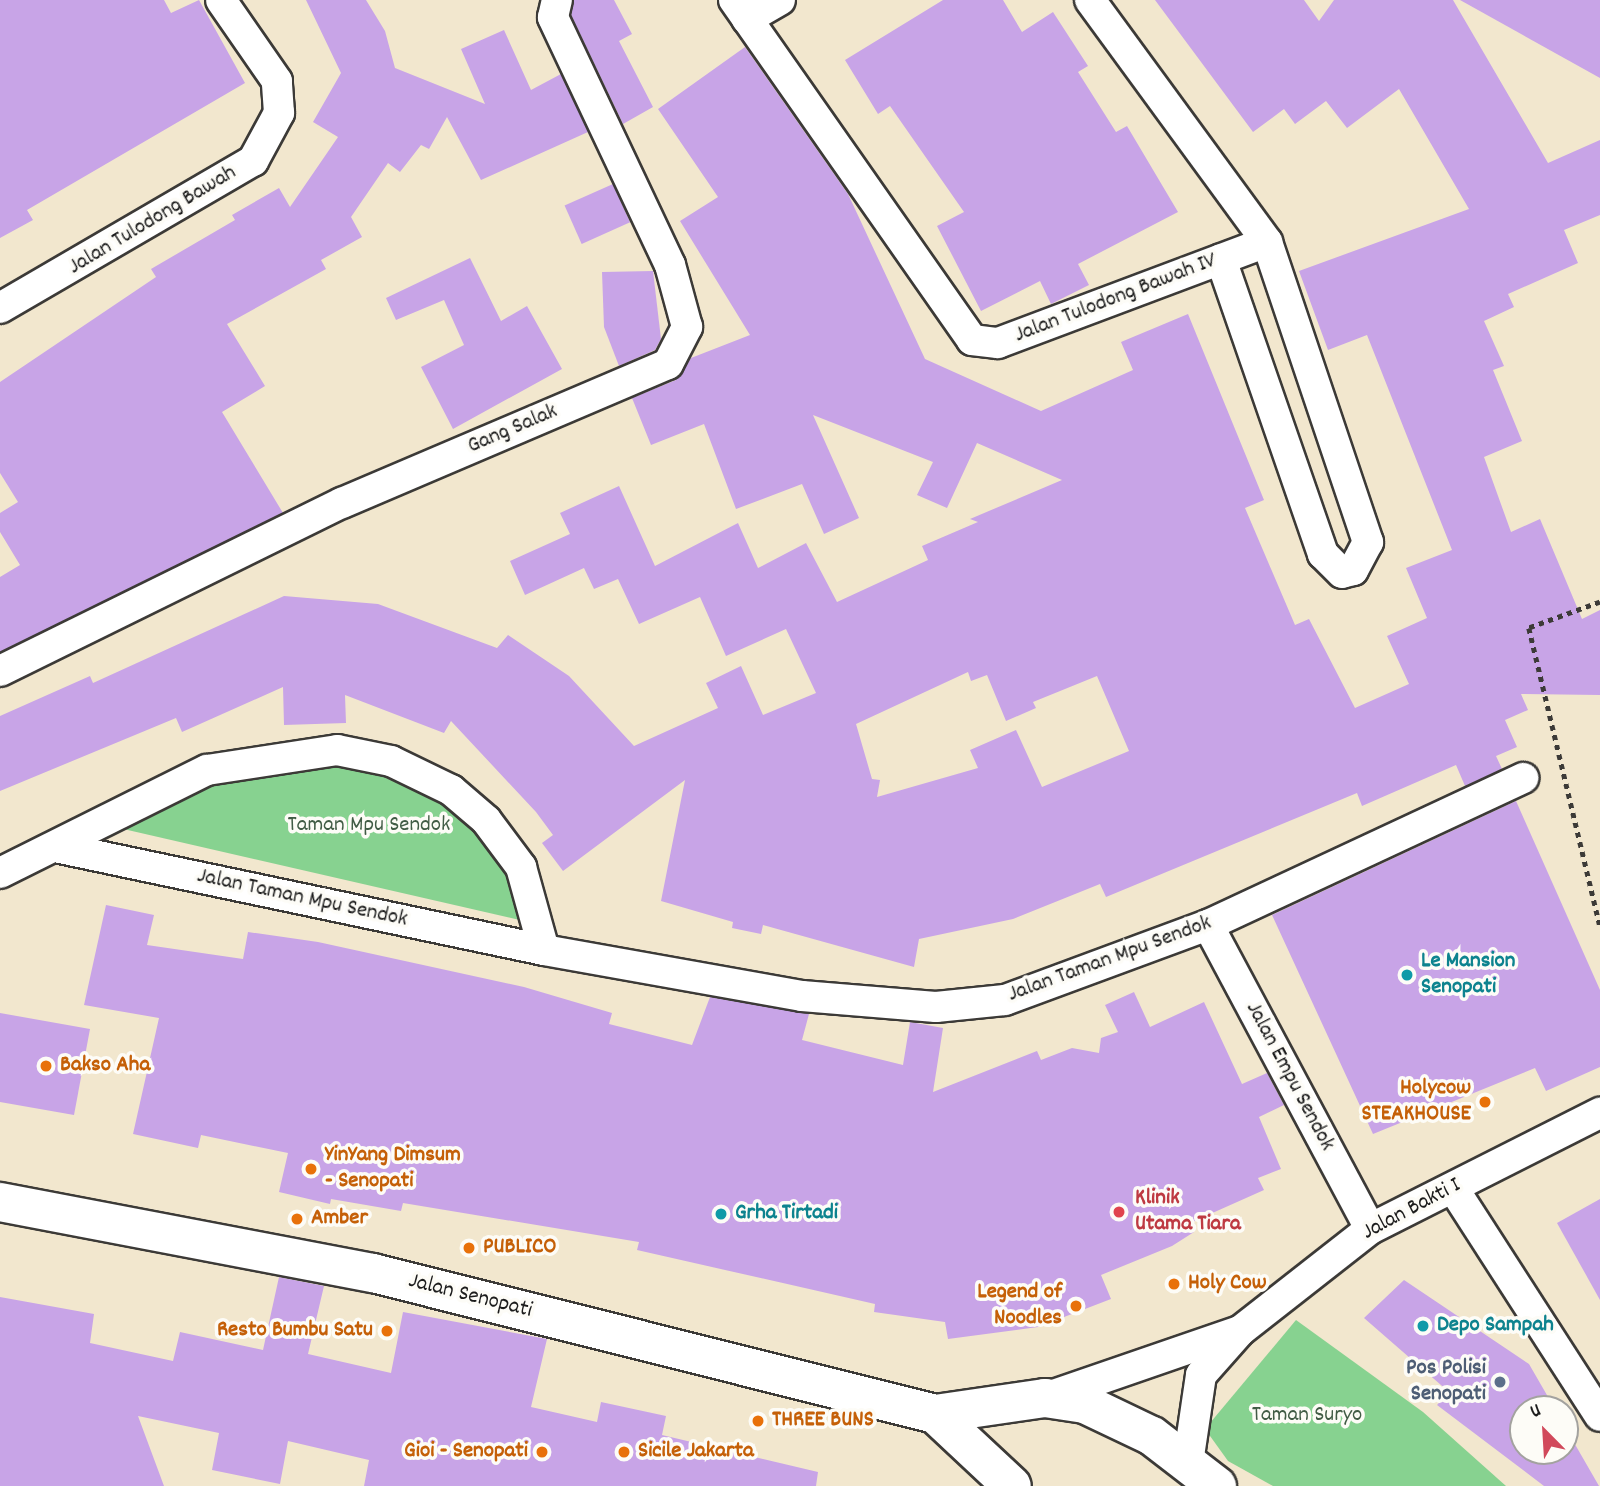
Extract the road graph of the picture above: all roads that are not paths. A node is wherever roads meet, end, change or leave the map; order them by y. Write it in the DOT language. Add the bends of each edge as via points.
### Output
graph roads {
  1 [pos="221,0"];
  2 [pos="557,0"];
  3 [pos="780,0"];
  4 [pos="1090,0"];
  5 [pos="741,9"];
  6 [pos="1266,242"];
  7 [pos="1221,259"];
  8 [pos="0,309"];
  9 [pos="0,671"];
  10 [pos="1523,778"];
  11 [pos="60,848"];
  12 [pos="0,873"];
  13 [pos="1208,925"];
  14 [pos="544,950"];
  15 [pos="1600,1113"];
  16 [pos="1453,1188"];
  17 [pos="0,1202"];
  18 [pos="1370,1229"];
  19 [pos="1240,1331"];
  20 [pos="1045,1398"];
  21 [pos="935,1414"];
  22 [pos="1600,1416"];
  23 [pos="1188,1462"];
  24 [pos="1012,1486"];
  25 [pos="1217,1486"];
  1 -- 8 [label="street, Jalan Tulodong Bawah" via="277,81 279,113 253,161"];
  2 -- 9 [label="street, Gang Salak" via="553,18 670,265 687,327 682,347 668,364 342,503"];
  3 -- 5 [label="street, Jalan Tulodong Bawah IV"];
  4 -- 6 [label="street"];
  5 -- 7 [label="street, Jalan Tulodong Bawah IV" via="972,340 998,343"];
  6 -- 7 [label="street, Jalan Tulodong Bawah IV"];
  6 -- 7 [label="street" via="1368,542 1353,570 1342,573 1323,554"];
  10 -- 13 [label="street, Jalan Taman Mpu Sendok"];
  11 -- 12 [label="street"];
  11 -- 14 [label="street, Jalan Taman Mpu Sendok"];
  11 -- 14 [label="street" via="146,795 207,770 337,750 391,761 451,790 486,820 521,867"];
  13 -- 14 [label="street, Jalan Taman Mpu Sendok" via="1005,1000 936,1007 802,996"];
  13 -- 18 [label="street, Jalan Empu Sendok"];
  15 -- 16 [label="street, Jalan Bakti I"];
  16 -- 18 [label="street, Jalan Bakti I"];
  16 -- 22 [label="street"];
  17 -- 21 [label="main road, Jalan Senopati" via="373,1273"];
  18 -- 19 [label="street, Jalan Bakti I"];
  19 -- 20 [label="street, Jalan Bakti I"];
  19 -- 23 [label="street, Jalan Bakti I" via="1201,1375"];
  20 -- 21 [label="main road"];
  20 -- 23 [label="main road" via="1114,1415"];
  21 -- 24 [label="main road"];
  23 -- 25 [label="main road"];
}
